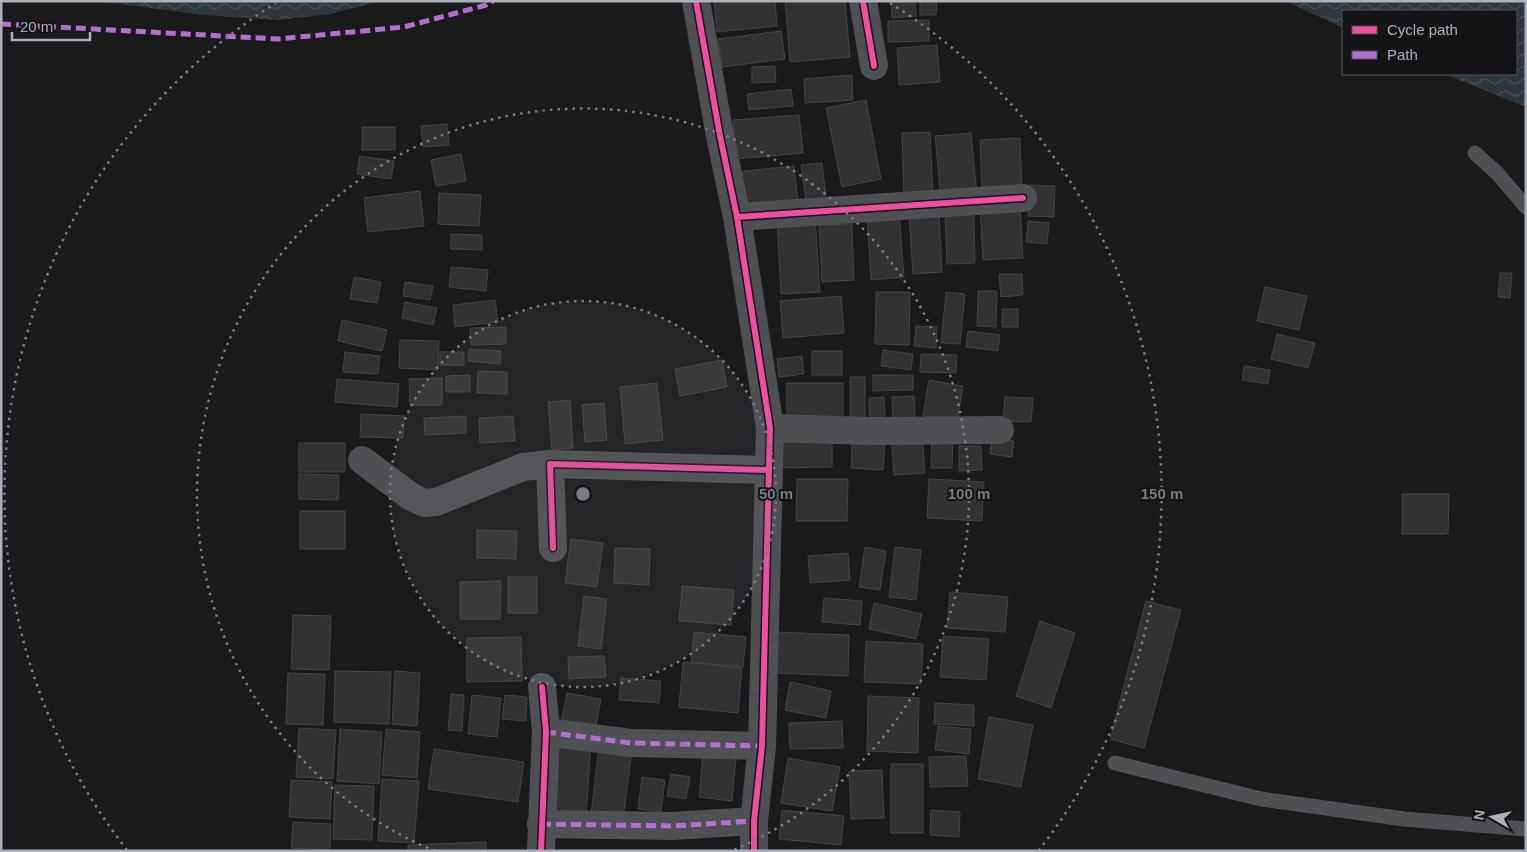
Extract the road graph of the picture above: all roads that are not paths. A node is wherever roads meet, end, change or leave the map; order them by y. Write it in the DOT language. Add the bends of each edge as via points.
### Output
graph roads {
  1 [pos="696,1"];
  2 [pos="863,1"];
  3 [pos="874,66"];
  4 [pos="1475,153"];
  5 [pos="1023,198"];
  6 [pos="1526,206"];
  7 [pos="737,217"];
  8 [pos="770,428"];
  9 [pos="1000,430"];
  10 [pos="362,460"];
  11 [pos="550,464"];
  12 [pos="768,470"];
  13 [pos="553,548"];
  14 [pos="542,687"];
  15 [pos="546,732"];
  16 [pos="762,746"];
  17 [pos="1115,763"];
  18 [pos="754,821"];
  19 [pos="541,824"];
  20 [pos="1526,828"];
  21 [pos="540,851"];
  22 [pos="754,851"];
  1 -- 7 [label="street"];
  2 -- 3 [label="street"];
  4 -- 6 [label="lane"];
  5 -- 7 [label="street"];
  7 -- 8 [label="street"];
  8 -- 9 [label="street"];
  8 -- 12 [label="street"];
  10 -- 11 [label="street" via="424,503 436,502 523,467"];
  11 -- 12 [label="street"];
  11 -- 13 [label="street"];
  12 -- 16 [label="street"];
  14 -- 15 [label="street"];
  15 -- 16 [label="street" via="631,743"];
  15 -- 19 [label="street"];
  16 -- 18 [label="street"];
  17 -- 20 [label="lane" via="1261,799 1404,819"];
  18 -- 19 [label="street" via="672,826"];
  18 -- 22 [label="street"];
  19 -- 21 [label="street"];
}
